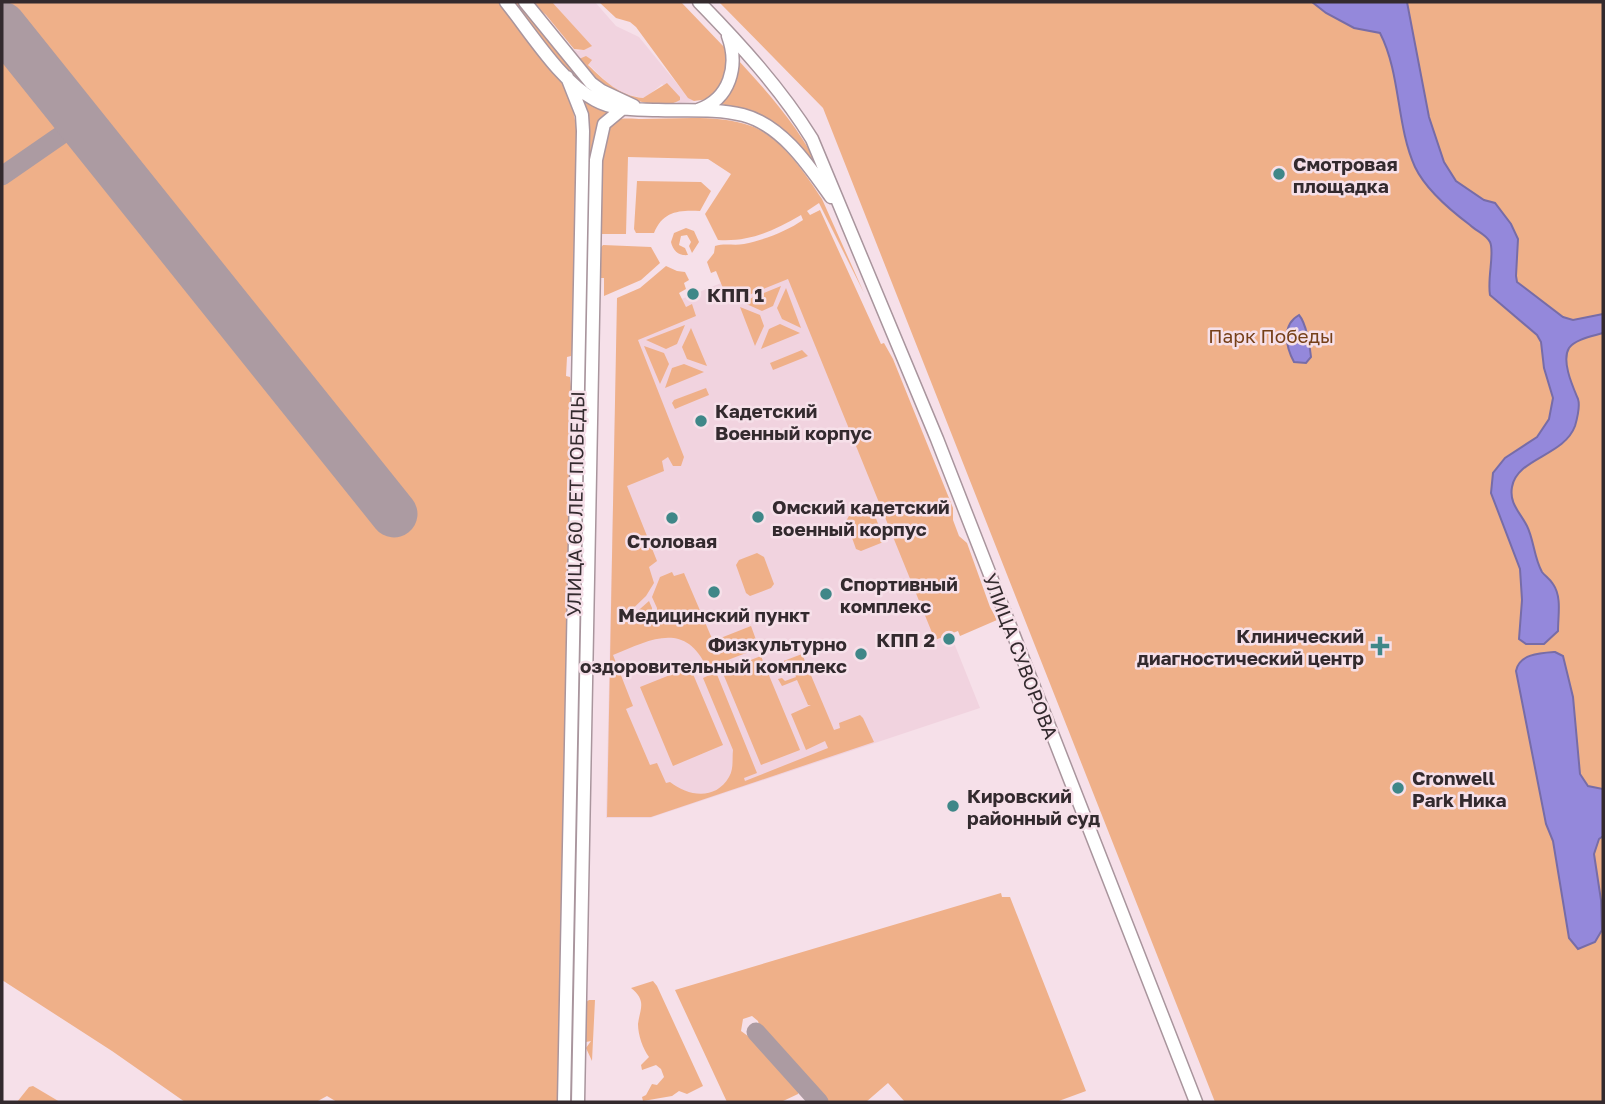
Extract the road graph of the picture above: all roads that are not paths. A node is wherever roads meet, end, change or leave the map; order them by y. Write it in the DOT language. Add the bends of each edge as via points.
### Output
graph roads {
  1 [pos="506,2"];
  2 [pos="525,2"];
  3 [pos="699,2"];
  4 [pos="726,29"];
  5 [pos="567,77"];
  6 [pos="641,109"];
  7 [pos="622,110"];
  8 [pos="694,111"];
  9 [pos="841,212"];
  10 [pos="581,220"];
  11 [pos="594,221"];
  12 [pos="578,336"];
  13 [pos="592,336"];
  14 [pos="576,458"];
  15 [pos="590,458"];
  16 [pos="569,797"];
  17 [pos="583,798"];
  18 [pos="564,1058"];
  19 [pos="578,1058"];
  20 [pos="564,1102"];
  21 [pos="578,1102"];
  22 [pos="1196,1102"];
  1 -- 5 [label="main road"];
  2 -- 6 [label="main road" via="591,83"];
  3 -- 4 [label="main road"];
  4 -- 8 [label="main road" via="733,59 730,75 718,100"];
  4 -- 9 [label="main road" via="813,139"];
  5 -- 7 [label="main road" via="595,100"];
  5 -- 10 [label="main road, УЛИЦА 60 ЛЕТ ПОБЕДЫ" via="582,115"];
  6 -- 7 [label="main road"];
  6 -- 8 [label="main road"];
  7 -- 11 [label="main road, УЛИЦА 60 ЛЕТ ПОБЕДЫ" via="600,134"];
  8 -- 9 [label="main road" via="741,114 769,127 812,169"];
  9 -- 22 [label="main road, УЛИЦА СУВОРОВА" via="937,439"];
  10 -- 11 [label="main road"];
  10 -- 12 [label="main road, УЛИЦА 60 ЛЕТ ПОБЕДЫ"];
  11 -- 13 [label="main road, УЛИЦА 60 ЛЕТ ПОБЕДЫ"];
  12 -- 13 [label="main road"];
  12 -- 14 [label="main road, УЛИЦА 60 ЛЕТ ПОБЕДЫ"];
  13 -- 15 [label="main road, УЛИЦА 60 ЛЕТ ПОБЕДЫ"];
  14 -- 15 [label="main road"];
  14 -- 16 [label="main road, УЛИЦА 60 ЛЕТ ПОБЕДЫ"];
  15 -- 17 [label="main road, УЛИЦА 60 ЛЕТ ПОБЕДЫ"];
  16 -- 17 [label="main road"];
  16 -- 18 [label="main road, УЛИЦА 60 ЛЕТ ПОБЕДЫ"];
  17 -- 19 [label="main road, УЛИЦА 60 ЛЕТ ПОБЕДЫ"];
  18 -- 19 [label="main road"];
  18 -- 20 [label="main road, УЛИЦА 60 ЛЕТ ПОБЕДЫ"];
  19 -- 21 [label="main road, УЛИЦА 60 ЛЕТ ПОБЕДЫ"];
}
